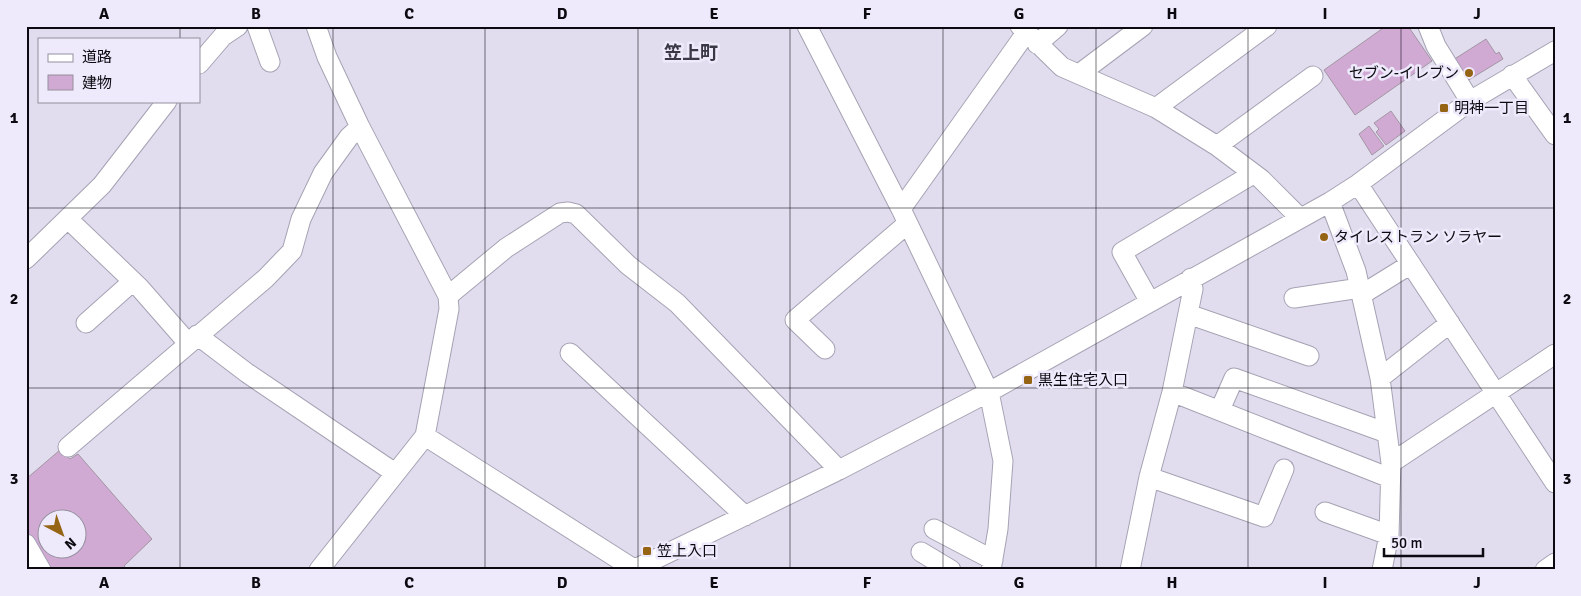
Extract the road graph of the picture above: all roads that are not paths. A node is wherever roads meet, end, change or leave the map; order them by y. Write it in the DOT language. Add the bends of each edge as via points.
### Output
graph roads {
  1 [pos="238,26"];
  2 [pos="257,26"];
  3 [pos="316,26"];
  4 [pos="808,26"];
  5 [pos="1058,26"];
  6 [pos="1143,26"];
  7 [pos="1267,26"];
  8 [pos="1428,26"];
  9 [pos="1027,34"];
  10 [pos="1555,51"];
  11 [pos="270,62"];
  12 [pos="200,63"];
  13 [pos="1079,74"];
  14 [pos="1512,75"];
  15 [pos="1312,76"];
  16 [pos="1470,101"];
  17 [pos="166,102"];
  18 [pos="1156,108"];
  19 [pos="360,127"];
  20 [pos="1555,135"];
  21 [pos="1216,146"];
  22 [pos="1253,174"];
  23 [pos="1358,184"];
  24 [pos="1330,202"];
  25 [pos="904,216"];
  26 [pos="1300,218"];
  27 [pos="68,219"];
  28 [pos="26,259"];
  29 [pos="1411,264"];
  30 [pos="1191,278"];
  31 [pos="132,282"];
  32 [pos="1361,292"];
  33 [pos="448,296"];
  34 [pos="1294,298"];
  35 [pos="1150,302"];
  36 [pos="1188,314"];
  37 [pos="86,323"];
  38 [pos="1450,323"];
  39 [pos="193,339"];
  40 [pos="825,349"];
  41 [pos="570,353"];
  42 [pos="1555,354"];
  43 [pos="1309,356"];
  44 [pos="1380,378"];
  45 [pos="988,392"];
  46 [pos="1172,392"];
  47 [pos="1496,392"];
  48 [pos="1220,410"];
  49 [pos="1387,434"];
  50 [pos="425,436"];
  51 [pos="68,447"];
  52 [pos="1284,469"];
  53 [pos="840,470"];
  54 [pos="1390,471"];
  55 [pos="395,473"];
  56 [pos="1149,477"];
  57 [pos="1555,483"];
  58 [pos="1325,512"];
  59 [pos="744,516"];
  60 [pos="934,529"];
  61 [pos="1389,535"];
  62 [pos="26,544"];
  63 [pos="920,552"];
  64 [pos="1555,563"];
  65 [pos="992,565"];
  66 [pos="641,568"];
  67 [pos="41,570"];
  68 [pos="319,570"];
  69 [pos="951,570"];
  70 [pos="1130,570"];
  71 [pos="1382,570"];
  72 [pos="1545,570"];
  1 -- 12 [label="street" via="223,36"];
  2 -- 11 [label="street"];
  3 -- 19 [label="street" via="326,56"];
  4 -- 25 [label="street"];
  5 -- 9 [label="street"];
  6 -- 13 [label="street"];
  7 -- 18 [label="street"];
  8 -- 16 [label="street" via="1436,46"];
  9 -- 13 [label="street" via="1062,66"];
  9 -- 25 [label="street"];
  10 -- 14 [label="street"];
  13 -- 18 [label="street"];
  14 -- 16 [label="street"];
  14 -- 20 [label="street"];
  15 -- 21 [label="street"];
  16 -- 23 [label="street"];
  17 -- 27 [label="street" via="102,185"];
  18 -- 21 [label="street"];
  19 -- 33 [label="street"];
  19 -- 39 [label="street" via="323,173 301,219 292,251 266,278"];
  21 -- 22 [label="street"];
  22 -- 26 [label="street"];
  22 -- 35 [label="street" via="1122,252"];
  23 -- 24 [label="street"];
  23 -- 29 [label="street"];
  24 -- 26 [label="street"];
  24 -- 32 [label="street"];
  25 -- 40 [label="street" via="795,320"];
  25 -- 45 [label="street"];
  26 -- 30 [label="street"];
  27 -- 28 [label="street"];
  27 -- 31 [label="street"];
  29 -- 32 [label="street"];
  29 -- 38 [label="street"];
  30 -- 35 [label="street"];
  30 -- 36 [label="street" via="1193,289"];
  31 -- 37 [label="street"];
  31 -- 39 [label="street"];
  32 -- 34 [label="street"];
  32 -- 44 [label="street"];
  33 -- 50 [label="street" via="449,319"];
  33 -- 53 [label="street" via="506,248 560,214 576,214 628,265 677,303"];
  35 -- 45 [label="street"];
  36 -- 43 [label="street"];
  36 -- 46 [label="street"];
  38 -- 44 [label="street"];
  38 -- 47 [label="street"];
  39 -- 51 [label="street"];
  39 -- 55 [label="street"];
  41 -- 59 [label="street"];
  42 -- 47 [label="street"];
  44 -- 49 [label="street"];
  45 -- 53 [label="street"];
  45 -- 65 [label="street" via="1003,461"];
  46 -- 48 [label="street"];
  46 -- 56 [label="street"];
  47 -- 54 [label="street"];
  47 -- 57 [label="street"];
  48 -- 49 [label="street" via="1234,378"];
  48 -- 54 [label="street"];
  49 -- 54 [label="street"];
  50 -- 55 [label="street"];
  50 -- 66 [label="street"];
  52 -- 56 [label="street" via="1264,516"];
  53 -- 59 [label="street"];
  54 -- 61 [label="street"];
  55 -- 68 [label="street"];
  56 -- 70 [label="street"];
  58 -- 61 [label="street"];
  59 -- 66 [label="street"];
  60 -- 65 [label="street"];
  61 -- 71 [label="street"];
  62 -- 67 [label="street"];
  63 -- 69 [label="street"];
  64 -- 72 [label="street"];
}
